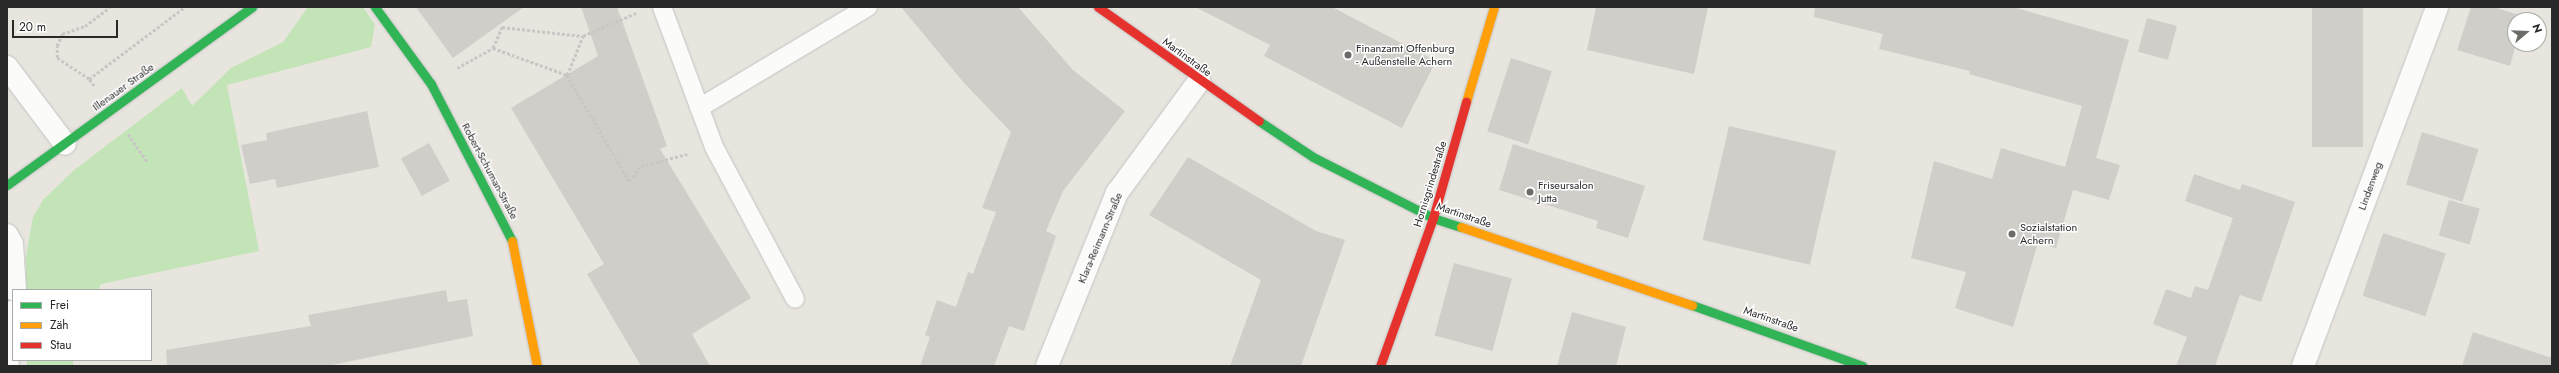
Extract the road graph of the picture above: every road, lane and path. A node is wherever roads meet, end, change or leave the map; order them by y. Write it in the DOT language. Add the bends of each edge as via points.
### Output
graph roads {
  1 [pos="110,7"];
  2 [pos="185,7"];
  3 [pos="252,7"];
  4 [pos="375,7"];
  5 [pos="662,7"];
  6 [pos="868,7"];
  7 [pos="1098,7"];
  8 [pos="1494,7"];
  9 [pos="2436,7"];
  10 [pos="643,10"];
  11 [pos="583,36"];
  12 [pos="493,48"];
  13 [pos="7,67"];
  14 [pos="567,75"];
  15 [pos="90,79"];
  16 [pos="1199,81"];
  17 [pos="430,84"];
  18 [pos="699,108"];
  19 [pos="111,110"];
  20 [pos="64,144"];
  21 [pos="714,147"];
  22 [pos="148,163"];
  23 [pos="7,185"];
  24 [pos="1433,218"];
  25 [pos="7,235"];
  26 [pos="15,289"];
  27 [pos="794,299"];
  28 [pos="12,317"];
  29 [pos="7,343"];
  30 [pos="7,357"];
  31 [pos="8,366"];
  32 [pos="537,366"];
  33 [pos="1047,366"];
  34 [pos="1380,366"];
  35 [pos="1862,366"];
  36 [pos="2303,366"];
  1 -- 15 [label="path" via="85,26 62,34 57,46 57,58"];
  2 -- 15 [label="path"];
  3 -- 19 [label="street, Illenauer Straße"];
  4 -- 17 [label="street, Robert-Schuman-Straße"];
  5 -- 18 [label="lane"];
  6 -- 18 [label="lane"];
  7 -- 16 [label="street, Martinstraße"];
  8 -- 24 [label="street, Hornisgrindestraße"];
  9 -- 36 [label="street, Lindenweg"];
  10 -- 11 [label="path"];
  11 -- 12 [label="path" via="502,27"];
  11 -- 14 [label="path"];
  12 -- 14 [label="path"];
  12 -- 17 [label="path"];
  13 -- 20 [label="street"];
  14 -- 21 [label="path" via="629,181 641,166"];
  15 -- 19 [label="path"];
  16 -- 24 [label="street, Martinstraße" via="1313,157"];
  16 -- 33 [label="street, Klara-Reimann-Straße" via="1117,193"];
  17 -- 32 [label="street, Robert-Schuman-Straße" via="511,236"];
  18 -- 21 [label="lane"];
  19 -- 20 [label="street, Illenauer Straße"];
  19 -- 22 [label="path"];
  20 -- 23 [label="street, Illenauer Straße"];
  21 -- 27 [label="lane"];
  24 -- 34 [label="street, Hornisgrindestraße"];
  24 -- 35 [label="street, Martinstraße" via="1823,349"];
  25 -- 26 [label="street" via="12,244"];
  28 -- 29 [label="street"];
  30 -- 31 [label="street"];
}
